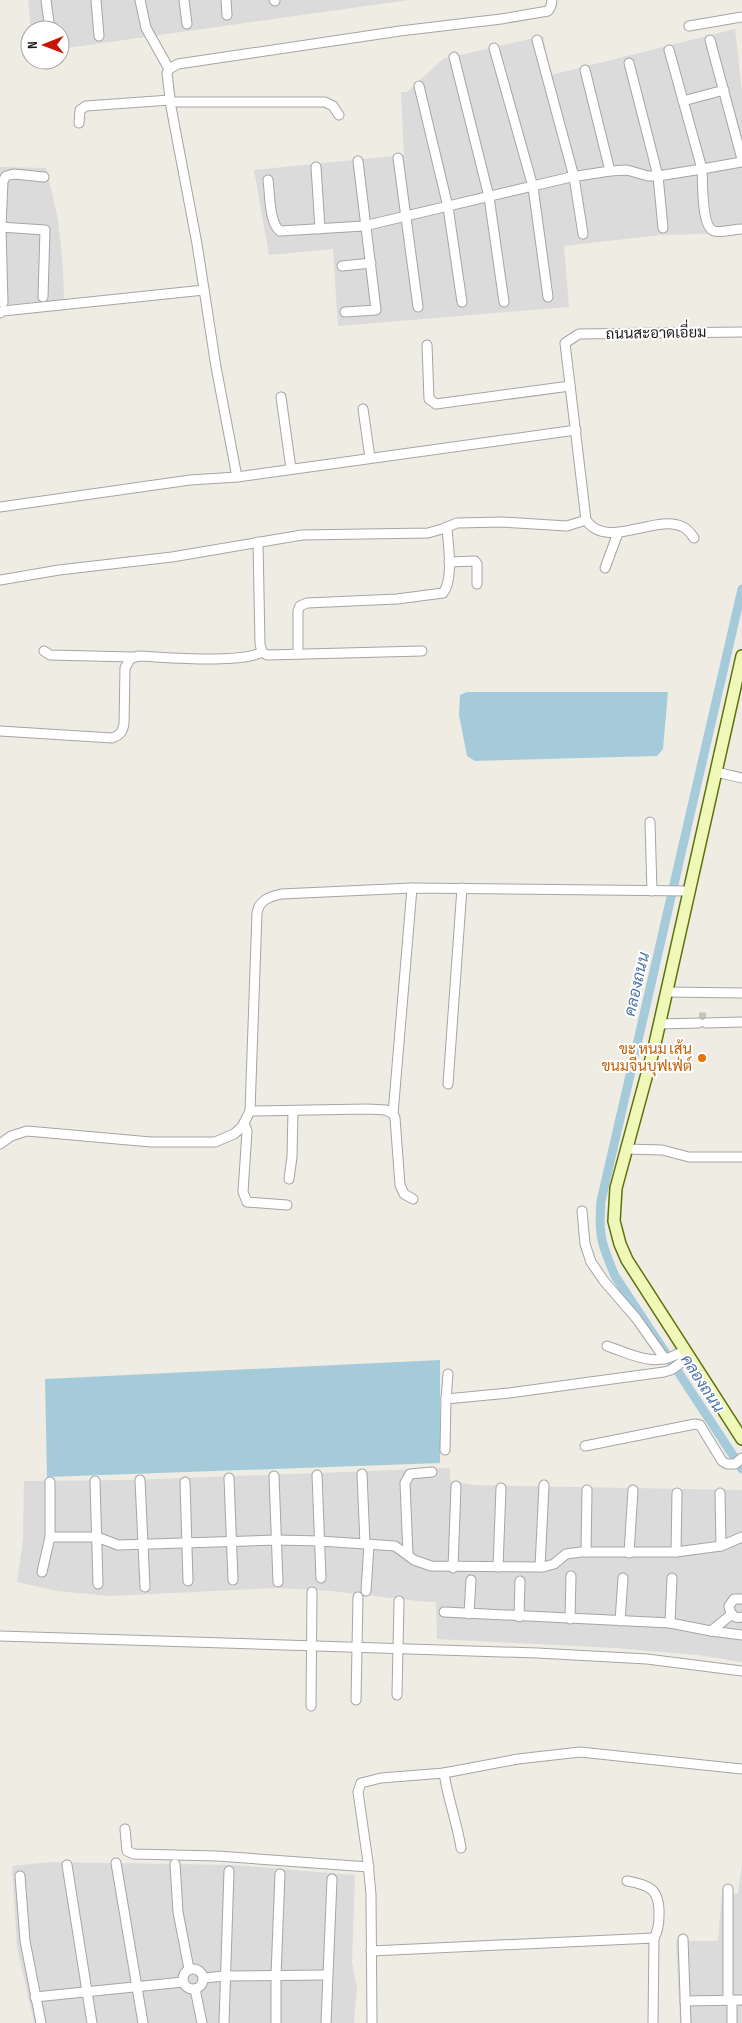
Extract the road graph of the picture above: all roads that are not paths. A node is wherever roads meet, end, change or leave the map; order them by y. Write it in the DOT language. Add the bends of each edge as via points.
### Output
graph roads {
  1 [pos="46,0"];
  2 [pos="96,0"];
  3 [pos="140,0"];
  4 [pos="184,0"];
  5 [pos="226,0"];
  6 [pos="552,0"];
  7 [pos="227,14"];
  8 [pos="742,17"];
  9 [pos="49,20"];
  10 [pos="187,24"];
  11 [pos="689,26"];
  12 [pos="99,36"];
  13 [pos="537,40"];
  14 [pos="710,40"];
  15 [pos="494,48"];
  16 [pos="669,50"];
  17 [pos="454,57"];
  18 [pos="629,63"];
  19 [pos="169,69"];
  20 [pos="584,70"];
  21 [pos="419,86"];
  22 [pos="724,90"];
  23 [pos="170,101"];
  24 [pos="683,101"];
  25 [pos="339,115"];
  26 [pos="79,123"];
  27 [pos="398,158"];
  28 [pos="742,160"];
  29 [pos="358,162"];
  30 [pos="316,167"];
  31 [pos="702,170"];
  32 [pos="610,172"];
  33 [pos="658,176"];
  34 [pos="44,177"];
  35 [pos="574,177"];
  36 [pos="268,180"];
  37 [pos="533,187"];
  38 [pos="489,198"];
  39 [pos="448,207"];
  40 [pos="406,217"];
  41 [pos="367,225"];
  42 [pos="1,227"];
  43 [pos="664,228"];
  44 [pos="320,229"];
  45 [pos="742,229"];
  46 [pos="583,234"];
  47 [pos="371,263"];
  48 [pos="342,266"];
  49 [pos="204,290"];
  50 [pos="42,297"];
  51 [pos="548,297"];
  52 [pos="462,302"];
  53 [pos="504,302"];
  54 [pos="3,303"];
  55 [pos="418,307"];
  56 [pos="345,312"];
  57 [pos="0,313"];
  58 [pos="742,332"];
  59 [pos="427,344"];
  60 [pos="570,386"];
  61 [pos="281,397"];
  62 [pos="363,409"];
  63 [pos="576,430"];
  64 [pos="370,458"];
  65 [pos="291,469"];
  66 [pos="237,477"];
  67 [pos="0,507"];
  68 [pos="586,520"];
  69 [pos="447,527"];
  70 [pos="618,533"];
  71 [pos="694,538"];
  72 [pos="258,542"];
  73 [pos="448,562"];
  74 [pos="605,568"];
  75 [pos="0,580"];
  76 [pos="477,584"];
  77 [pos="44,651"];
  78 [pos="422,651"];
  79 [pos="262,652"];
  80 [pos="298,654"];
  81 [pos="742,656"];
  82 [pos="133,657"];
  83 [pos="0,731"];
  84 [pos="716,772"];
  85 [pos="742,778"];
  86 [pos="650,822"];
  87 [pos="412,888"];
  88 [pos="462,888"];
  89 [pos="652,891"];
  90 [pos="685,891"];
  91 [pos="667,992"];
  92 [pos="742,993"];
  93 [pos="742,1016"];
  94 [pos="703,1020"];
  95 [pos="660,1021"];
  96 [pos="742,1022"];
  97 [pos="448,1084"];
  98 [pos="250,1111"];
  99 [pos="293,1111"];
  100 [pos="393,1114"];
  101 [pos="244,1124"];
  102 [pos="0,1144"];
  103 [pos="626,1149"];
  104 [pos="742,1157"];
  105 [pos="289,1179"];
  106 [pos="413,1200"];
  107 [pos="287,1205"];
  108 [pos="582,1211"];
  109 [pos="606,1346"];
  110 [pos="685,1355"];
  111 [pos="668,1359"];
  112 [pos="448,1374"];
  113 [pos="446,1399"];
  114 [pos="742,1439"];
  115 [pos="585,1446"];
  116 [pos="445,1450"];
  117 [pos="738,1461"];
  118 [pos="432,1472"];
  119 [pos="362,1474"];
  120 [pos="317,1475"];
  121 [pos="274,1476"];
  122 [pos="229,1478"];
  123 [pos="140,1480"];
  124 [pos="95,1481"];
  125 [pos="50,1482"];
  126 [pos="186,1482"];
  127 [pos="544,1485"];
  128 [pos="456,1486"];
  129 [pos="501,1488"];
  130 [pos="586,1490"];
  131 [pos="633,1490"];
  132 [pos="678,1493"];
  133 [pos="720,1493"];
  134 [pos="50,1537"];
  135 [pos="97,1537"];
  136 [pos="742,1537"];
  137 [pos="276,1540"];
  138 [pos="320,1541"];
  139 [pos="231,1543"];
  140 [pos="187,1544"];
  141 [pos="367,1544"];
  142 [pos="143,1545"];
  143 [pos="721,1546"];
  144 [pos="586,1552"];
  145 [pos="676,1552"];
  146 [pos="629,1553"];
  147 [pos="408,1555"];
  148 [pos="540,1567"];
  149 [pos="453,1568"];
  150 [pos="498,1568"];
  151 [pos="42,1572"];
  152 [pos="571,1576"];
  153 [pos="321,1578"];
  154 [pos="623,1578"];
  155 [pos="672,1578"];
  156 [pos="232,1580"];
  157 [pos="471,1580"];
  158 [pos="188,1581"];
  159 [pos="520,1581"];
  160 [pos="278,1582"];
  161 [pos="98,1584"];
  162 [pos="145,1587"];
  163 [pos="366,1591"];
  164 [pos="312,1592"];
  165 [pos="358,1597"];
  166 [pos="742,1599"];
  167 [pos="399,1601"];
  168 [pos="444,1612"];
  169 [pos="469,1614"];
  170 [pos="732,1614"];
  171 [pos="519,1617"];
  172 [pos="742,1617"];
  173 [pos="570,1619"];
  174 [pos="620,1621"];
  175 [pos="670,1623"];
  176 [pos="711,1631"];
  177 [pos="742,1635"];
  178 [pos="0,1636"];
  179 [pos="312,1646"];
  180 [pos="357,1647"];
  181 [pos="398,1648"];
  182 [pos="742,1671"];
  183 [pos="397,1695"];
  184 [pos="356,1700"];
  185 [pos="311,1706"];
  186 [pos="742,1769"];
  187 [pos="444,1774"];
  188 [pos="125,1828"];
  189 [pos="461,1848"];
  190 [pos="116,1864"];
  191 [pos="175,1864"];
  192 [pos="67,1865"];
  193 [pos="369,1867"];
  194 [pos="229,1871"];
  195 [pos="280,1874"];
  196 [pos="20,1876"];
  197 [pos="332,1880"];
  198 [pos="627,1881"];
  199 [pos="728,1888"];
  200 [pos="654,1938"];
  201 [pos="683,1939"];
  202 [pos="371,1951"];
  203 [pos="189,1969"];
  204 [pos="276,1975"];
  205 [pos="327,1975"];
  206 [pos="225,1976"];
  207 [pos="204,1978"];
  208 [pos="183,1982"];
  209 [pos="138,1988"];
  210 [pos="195,1989"];
  211 [pos="86,1992"];
  212 [pos="36,1997"];
  213 [pos="730,2000"];
  214 [pos="742,2000"];
  215 [pos="685,2001"];
  216 [pos="41,2023"];
  217 [pos="92,2023"];
  218 [pos="143,2023"];
  219 [pos="202,2023"];
  220 [pos="224,2023"];
  221 [pos="276,2023"];
  222 [pos="326,2023"];
  223 [pos="372,2023"];
  224 [pos="653,2023"];
  225 [pos="686,2023"];
  226 [pos="732,2023"];
  1 -- 9 [label="street"];
  2 -- 12 [label="street"];
  3 -- 19 [label="street" via="146,28"];
  4 -- 10 [label="street"];
  5 -- 7 [label="street"];
  6 -- 19 [label="street" via="548,10 538,12 178,64"];
  8 -- 11 [label="street"];
  13 -- 35 [label="street"];
  14 -- 22 [label="street"];
  15 -- 37 [label="street"];
  16 -- 24 [label="street"];
  17 -- 38 [label="street"];
  18 -- 33 [label="street"];
  19 -- 23 [label="street"];
  20 -- 32 [label="street"];
  21 -- 39 [label="street"];
  22 -- 24 [label="street"];
  22 -- 28 [label="street"];
  23 -- 25 [label="street" via="325,102 333,106"];
  23 -- 26 [label="street" via="86,106 80,110"];
  23 -- 49 [label="street"];
  24 -- 31 [label="street"];
  27 -- 40 [label="street"];
  28 -- 31 [label="street"];
  29 -- 41 [label="street"];
  30 -- 44 [label="street"];
  31 -- 33 [label="street"];
  31 -- 45 [label="street" via="705,217 709,228 715,231"];
  32 -- 33 [label="street" via="627,170"];
  32 -- 35 [label="street"];
  33 -- 43 [label="street"];
  34 -- 42 [label="street" via="6,176"];
  35 -- 37 [label="street"];
  35 -- 46 [label="street"];
  36 -- 44 [label="street" via="276,228 280,231"];
  37 -- 38 [label="street"];
  37 -- 51 [label="street"];
  38 -- 39 [label="street"];
  38 -- 53 [label="street"];
  39 -- 40 [label="street"];
  39 -- 52 [label="street"];
  40 -- 41 [label="street"];
  40 -- 55 [label="street"];
  41 -- 44 [label="street"];
  41 -- 47 [label="street"];
  42 -- 50 [label="street" via="45,230"];
  42 -- 54 [label="street"];
  47 -- 48 [label="street"];
  47 -- 56 [label="street" via="376,310"];
  49 -- 57 [label="street"];
  49 -- 66 [label="street"];
  58 -- 60 [label="street, ถนนสะอาดเอี่ยม" via="579,334 565,343"];
  59 -- 60 [label="street" via="429,399 436,404"];
  60 -- 63 [label="street"];
  61 -- 65 [label="street"];
  62 -- 64 [label="street"];
  63 -- 64 [label="street"];
  63 -- 68 [label="street"];
  64 -- 65 [label="street"];
  65 -- 66 [label="street"];
  66 -- 67 [label="street" via="190,480"];
  68 -- 69 [label="street" via="567,526 478,521"];
  68 -- 70 [label="street" via="595,529"];
  69 -- 72 [label="street" via="428,533 302,535"];
  69 -- 73 [label="street"];
  70 -- 71 [label="street" via="672,524 683,526"];
  70 -- 74 [label="street"];
  72 -- 75 [label="street"];
  72 -- 79 [label="street"];
  73 -- 76 [label="street" via="475,561"];
  73 -- 80 [label="street" via="449,579 443,593 397,599 320,601 300,606"];
  77 -- 82 [label="street" via="50,655"];
  78 -- 80 [label="street"];
  79 -- 80 [label="street" via="267,655"];
  79 -- 82 [label="street" via="236,658"];
  81 -- 84 [label="street"];
  82 -- 83 [label="street" via="125,668 124,724 120,735 112,738"];
  84 -- 85 [label="street"];
  84 -- 90 [label="street"];
  86 -- 89 [label="street"];
  87 -- 88 [label="street"];
  87 -- 98 [label="street" via="281,894 268,897 258,906"];
  87 -- 100 [label="street"];
  88 -- 89 [label="street"];
  88 -- 97 [label="street"];
  89 -- 90 [label="street"];
  90 -- 91 [label="street"];
  91 -- 92 [label="street"];
  91 -- 95 [label="street"];
  93 -- 94 [label="street"];
  94 -- 95 [label="street"];
  94 -- 96 [label="street"];
  95 -- 103 [label="street" via="644,1092"];
  98 -- 99 [label="street"];
  98 -- 101 [label="street"];
  99 -- 100 [label="street" via="367,1109 386,1110"];
  99 -- 105 [label="street"];
  100 -- 106 [label="street" via="400,1185 404,1194"];
  101 -- 102 [label="street" via="234,1134 214,1142 151,1142 27,1131"];
  101 -- 107 [label="street" via="247,1131 245,1199 247,1202"];
  103 -- 104 [label="street" via="662,1150 689,1158"];
  103 -- 110 [label="street" via="616,1188 614,1221 620,1244"];
  108 -- 111 [label="street" via="585,1244 591,1262"];
  109 -- 111 [label="street" via="642,1358"];
  110 -- 111 [label="street"];
  110 -- 113 [label="street" via="671,1370 623,1379"];
  110 -- 114 [label="street"];
  112 -- 113 [label="street"];
  113 -- 116 [label="street"];
  115 -- 117 [label="street" via="695,1424 700,1425 722,1461 727,1464"];
  118 -- 147 [label="street" via="410,1474 405,1483"];
  119 -- 141 [label="street"];
  120 -- 138 [label="street"];
  121 -- 137 [label="street"];
  122 -- 139 [label="street"];
  123 -- 142 [label="street"];
  124 -- 135 [label="street"];
  125 -- 134 [label="street"];
  126 -- 140 [label="street"];
  127 -- 148 [label="street"];
  128 -- 149 [label="street"];
  129 -- 150 [label="street"];
  130 -- 144 [label="street"];
  131 -- 146 [label="street"];
  132 -- 145 [label="street"];
  133 -- 143 [label="street"];
  134 -- 135 [label="street"];
  134 -- 151 [label="street"];
  135 -- 142 [label="street" via="118,1545"];
  135 -- 161 [label="street"];
  136 -- 143 [label="street"];
  137 -- 138 [label="street"];
  137 -- 139 [label="street"];
  137 -- 160 [label="street"];
  138 -- 141 [label="street"];
  138 -- 153 [label="street"];
  139 -- 140 [label="street"];
  139 -- 156 [label="street"];
  140 -- 142 [label="street"];
  140 -- 158 [label="street"];
  141 -- 147 [label="street" via="395,1546"];
  141 -- 163 [label="street"];
  142 -- 162 [label="street"];
  143 -- 145 [label="street"];
  144 -- 146 [label="street"];
  144 -- 148 [label="street" via="566,1554 554,1564"];
  145 -- 146 [label="street"];
  147 -- 149 [label="street" via="431,1566"];
  148 -- 150 [label="street"];
  149 -- 150 [label="street"];
  152 -- 173 [label="street"];
  154 -- 174 [label="street"];
  155 -- 175 [label="street"];
  157 -- 169 [label="street"];
  159 -- 171 [label="street"];
  164 -- 179 [label="street"];
  165 -- 180 [label="street"];
  166 -- 170 [label="street" via="731,1602"];
  167 -- 181 [label="street"];
  168 -- 169 [label="street"];
  169 -- 171 [label="street"];
  170 -- 172 [label="street"];
  170 -- 176 [label="street"];
  171 -- 173 [label="street"];
  173 -- 174 [label="street"];
  174 -- 175 [label="street"];
  175 -- 176 [label="street"];
  176 -- 177 [label="street"];
  178 -- 179 [label="street"];
  179 -- 180 [label="street"];
  179 -- 185 [label="street"];
  180 -- 181 [label="street"];
  180 -- 184 [label="street"];
  181 -- 182 [label="street" via="647,1659"];
  181 -- 183 [label="street"];
  186 -- 187 [label="street" via="580,1752 518,1759"];
  187 -- 189 [label="street"];
  187 -- 193 [label="street" via="381,1778 360,1783 358,1792"];
  188 -- 193 [label="street" via="126,1848 134,1854 217,1856"];
  190 -- 209 [label="street"];
  191 -- 203 [label="street" via="178,1912"];
  192 -- 211 [label="street"];
  193 -- 202 [label="street"];
  194 -- 206 [label="street"];
  195 -- 204 [label="street"];
  196 -- 212 [label="street" via="25,1941"];
  197 -- 205 [label="street"];
  198 -- 200 [label="street" via="647,1886 658,1898 658,1927"];
  199 -- 213 [label="street"];
  200 -- 202 [label="street"];
  200 -- 224 [label="street"];
  201 -- 215 [label="street"];
  202 -- 223 [label="street"];
  203 -- 207 [label="street" via="199,1970"];
  203 -- 208 [label="street"];
  204 -- 205 [label="street"];
  204 -- 206 [label="street"];
  204 -- 221 [label="street"];
  205 -- 222 [label="street"];
  206 -- 207 [label="street"];
  206 -- 220 [label="street"];
  207 -- 210 [label="street" via="202,1985"];
  208 -- 209 [label="street"];
  208 -- 210 [label="street" via="189,1989"];
  209 -- 211 [label="street"];
  209 -- 218 [label="street"];
  210 -- 219 [label="street"];
  211 -- 212 [label="street"];
  211 -- 217 [label="street"];
  212 -- 216 [label="street"];
  213 -- 214 [label="street"];
  213 -- 215 [label="street"];
  213 -- 226 [label="street"];
  215 -- 225 [label="street"];
}
